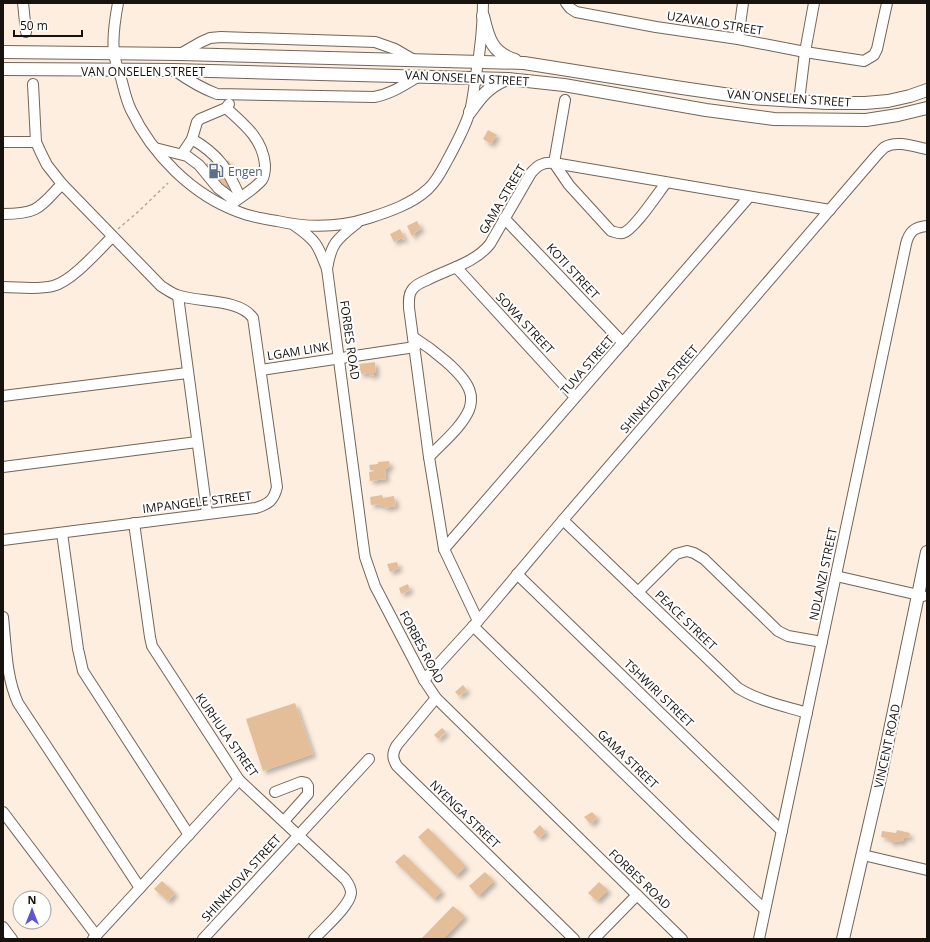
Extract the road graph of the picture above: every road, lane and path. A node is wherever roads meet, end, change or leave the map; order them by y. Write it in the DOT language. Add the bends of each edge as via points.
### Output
graph roads {
  1 [pos="23,3"];
  2 [pos="118,3"];
  3 [pos="483,3"];
  4 [pos="566,3"];
  5 [pos="743,3"];
  6 [pos="814,3"];
  7 [pos="887,3"];
  8 [pos="483,16"];
  9 [pos="26,32"];
  10 [pos="738,39"];
  11 [pos="3,52"];
  12 [pos="805,52"];
  13 [pos="114,54"];
  14 [pos="180,54"];
  15 [pos="415,60"];
  16 [pos="478,62"];
  17 [pos="524,63"];
  18 [pos="3,69"];
  19 [pos="118,70"];
  20 [pos="174,70"];
  21 [pos="419,76"];
  22 [pos="476,77"];
  23 [pos="508,79"];
  24 [pos="33,84"];
  25 [pos="927,90"];
  26 [pos="230,94"];
  27 [pos="564,100"];
  28 [pos="799,101"];
  29 [pos="226,108"];
  30 [pos="927,108"];
  31 [pos="470,112"];
  32 [pos="192,140"];
  33 [pos="3,142"];
  34 [pos="36,142"];
  35 [pos="155,148"];
  36 [pos="927,149"];
  37 [pos="182,154"];
  38 [pos="554,163"];
  39 [pos="168,183"];
  40 [pos="666,183"];
  41 [pos="62,184"];
  42 [pos="749,197"];
  43 [pos="234,202"];
  44 [pos="830,210"];
  45 [pos="3,214"];
  46 [pos="504,218"];
  47 [pos="360,221"];
  48 [pos="294,225"];
  49 [pos="927,226"];
  50 [pos="111,236"];
  51 [pos="456,267"];
  52 [pos="327,269"];
  53 [pos="3,287"];
  54 [pos="178,296"];
  55 [pos="414,342"];
  56 [pos="623,343"];
  57 [pos="339,357"];
  58 [pos="261,370"];
  59 [pos="187,373"];
  60 [pos="3,396"];
  61 [pos="575,397"];
  62 [pos="197,442"];
  63 [pos="429,457"];
  64 [pos="3,467"];
  65 [pos="207,513"];
  66 [pos="563,520"];
  67 [pos="134,523"];
  68 [pos="62,533"];
  69 [pos="3,540"];
  70 [pos="444,550"];
  71 [pos="927,552"];
  72 [pos="517,574"];
  73 [pos="836,576"];
  74 [pos="927,576"];
  75 [pos="638,592"];
  76 [pos="921,595"];
  77 [pos="3,617"];
  78 [pos="476,623"];
  79 [pos="822,642"];
  80 [pos="424,680"];
  81 [pos="436,698"];
  82 [pos="807,713"];
  83 [pos="369,759"];
  84 [pos="239,780"];
  85 [pos="275,792"];
  86 [pos="3,812"];
  87 [pos="284,821"];
  88 [pos="782,831"];
  89 [pos="189,835"];
  90 [pos="299,835"];
  91 [pos="865,855"];
  92 [pos="927,870"];
  93 [pos="140,888"];
  94 [pos="637,895"];
  95 [pos="765,910"];
  96 [pos="3,927"];
  97 [pos="95,937"];
  98 [pos="12,939"];
  99 [pos="203,939"];
  100 [pos="314,939"];
  101 [pos="574,939"];
  102 [pos="594,939"];
  103 [pos="682,939"];
  104 [pos="759,939"];
  105 [pos="843,939"];
  106 [pos="852,939"];
  1 -- 9 [label="street"];
  2 -- 13 [label="street"];
  3 -- 8 [label="street"];
  4 -- 10 [label="street, UZAVALO STREET" via="576,12"];
  5 -- 10 [label="street"];
  6 -- 12 [label="street"];
  7 -- 12 [label="street, UZAVALO STREET" via="877,49 874,55 864,61"];
  8 -- 16 [label="street"];
  8 -- 17 [label="main road" via="486,31 494,47 505,56"];
  10 -- 12 [label="street, UZAVALO STREET"];
  11 -- 13 [label="main road, VAN ONSELEN STREET"];
  12 -- 28 [label="street"];
  13 -- 14 [label="main road, VAN ONSELEN STREET"];
  13 -- 19 [label="street"];
  14 -- 15 [label="main road, VAN ONSELEN STREET"];
  14 -- 15 [label="street" via="210,38 239,37 375,42"];
  15 -- 16 [label="main road, VAN ONSELEN STREET"];
  16 -- 17 [label="main road, VAN ONSELEN STREET"];
  16 -- 22 [label="street"];
  17 -- 28 [label="main road, VAN ONSELEN STREET" via="720,94"];
  18 -- 19 [label="main road, VAN ONSELEN STREET"];
  19 -- 20 [label="main road, VAN ONSELEN STREET"];
  19 -- 35 [label="street" via="130,108"];
  20 -- 21 [label="main road, VAN ONSELEN STREET"];
  20 -- 26 [label="street" via="205,89 217,94"];
  21 -- 22 [label="main road, VAN ONSELEN STREET"];
  21 -- 26 [label="street" via="394,92 374,97"];
  22 -- 23 [label="main road, VAN ONSELEN STREET"];
  22 -- 31 [label="street"];
  23 -- 30 [label="main road, VAN ONSELEN STREET" via="564,85 774,119 866,120"];
  23 -- 31 [label="main road" via="484,93"];
  24 -- 34 [label="street"];
  25 -- 28 [label="main road, VAN ONSELEN STREET" via="888,101 865,103"];
  26 -- 29 [label="street"];
  27 -- 38 [label="street"];
  29 -- 32 [label="street" via="200,119"];
  29 -- 43 [label="street" via="250,130 260,144 264,161 263,178"];
  31 -- 47 [label="street" via="441,173 429,188 406,203"];
  32 -- 37 [label="street"];
  32 -- 43 [label="street" via="217,156 230,174"];
  33 -- 34 [label="street"];
  34 -- 41 [label="street" via="47,164"];
  35 -- 37 [label="street"];
  35 -- 43 [label="street" via="175,170 205,195"];
  36 -- 44 [label="street, SHINKHOVA STREET" via="897,144 885,147"];
  37 -- 43 [label="street" via="199,165 218,188"];
  38 -- 40 [label="street, GAMA STREET"];
  38 -- 40 [label="street" via="606,226 618,233 630,229"];
  38 -- 46 [label="street, GAMA STREET" via="540,165 531,173"];
  39 -- 50 [label="path"];
  40 -- 42 [label="street, GAMA STREET"];
  41 -- 45 [label="street" via="33,211"];
  41 -- 50 [label="street"];
  42 -- 44 [label="street, GAMA STREET"];
  42 -- 56 [label="street, TUVA STREET"];
  43 -- 48 [label="street" via="253,216"];
  44 -- 66 [label="street, SHINKHOVA STREET"];
  46 -- 51 [label="street, GAMA STREET" via="485,250"];
  46 -- 56 [label="street, KOTI STREET"];
  47 -- 48 [label="street" via="323,227"];
  47 -- 52 [label="street, FORBES ROAD" via="335,243"];
  48 -- 52 [label="street, FORBES ROAD" via="314,240"];
  49 -- 73 [label="street, NDLANZI STREET" via="915,229 908,235"];
  50 -- 53 [label="street" via="61,283 38,288"];
  50 -- 54 [label="street" via="161,286"];
  51 -- 55 [label="street, GAMA STREET" via="430,278 411,290 409,308"];
  51 -- 61 [label="street, SOWA STREET"];
  52 -- 57 [label="street, FORBES ROAD"];
  54 -- 58 [label="street, IMPANGELE STREET" via="231,305 249,312 253,318"];
  54 -- 59 [label="street"];
  55 -- 57 [label="street, LGAM LINK"];
  55 -- 63 [label="street, GAMA STREET"];
  55 -- 63 [label="street" via="435,352 452,366 467,384 470,392 470,409 460,424"];
  56 -- 61 [label="street, TUVA STREET"];
  57 -- 58 [label="street, LGAM LINK"];
  57 -- 80 [label="street, FORBES ROAD" via="365,557 375,586"];
  58 -- 65 [label="street, IMPANGELE STREET" via="276,477 275,494 272,501 256,508"];
  59 -- 60 [label="street"];
  59 -- 62 [label="street"];
  61 -- 70 [label="street, TUVA STREET"];
  62 -- 64 [label="street"];
  62 -- 65 [label="street"];
  63 -- 70 [label="street, GAMA STREET"];
  65 -- 67 [label="street, IMPANGELE STREET"];
  66 -- 72 [label="street, SHINKHOVA STREET"];
  66 -- 75 [label="street, PEACE STREET"];
  67 -- 68 [label="street, IMPANGELE STREET"];
  67 -- 84 [label="street, KURHULA STREET" via="152,646"];
  68 -- 69 [label="street, IMPANGELE STREET"];
  68 -- 89 [label="street" via="83,671"];
  70 -- 78 [label="street, GAMA STREET"];
  71 -- 76 [label="main road, VINCENT ROAD"];
  72 -- 78 [label="street, SHINKHOVA STREET"];
  72 -- 88 [label="street, TSHWIRI STREET"];
  73 -- 76 [label="street"];
  73 -- 79 [label="street, NDLANZI STREET"];
  74 -- 76 [label="main road, VINCENT ROAD"];
  75 -- 79 [label="street" via="676,554 687,551 704,559 778,631 788,636"];
  75 -- 82 [label="street, PEACE STREET" via="738,688 760,699"];
  76 -- 91 [label="main road, VINCENT ROAD"];
  77 -- 93 [label="street" via="11,681 18,703"];
  78 -- 80 [label="street, SHINKHOVA STREET"];
  78 -- 95 [label="street, GAMA STREET" via="690,839"];
  79 -- 82 [label="street, NDLANZI STREET"];
  80 -- 81 [label="street, FORBES ROAD"];
  81 -- 94 [label="street, FORBES ROAD"];
  81 -- 101 [label="street, NYENGA STREET" via="393,751 394,761"];
  82 -- 88 [label="street, NDLANZI STREET"];
  83 -- 90 [label="street, SHINKHOVA STREET"];
  84 -- 87 [label="street, KURHULA STREET"];
  84 -- 89 [label="street"];
  85 -- 87 [label="street" via="301,782 306,782 308,786 308,794"];
  86 -- 97 [label="street"];
  87 -- 90 [label="street, KURHULA STREET"];
  88 -- 95 [label="street, NDLANZI STREET"];
  89 -- 93 [label="street"];
  90 -- 99 [label="street, SHINKHOVA STREET"];
  90 -- 100 [label="street, KURHULA STREET" via="345,879 351,893 346,905"];
  91 -- 92 [label="street"];
  91 -- 105 [label="main road, VINCENT ROAD"];
  91 -- 106 [label="main road, VINCENT ROAD"];
  93 -- 97 [label="street"];
  94 -- 102 [label="street"];
  94 -- 103 [label="street, FORBES ROAD"];
  95 -- 104 [label="street, NDLANZI STREET"];
  96 -- 98 [label="street"];
}
